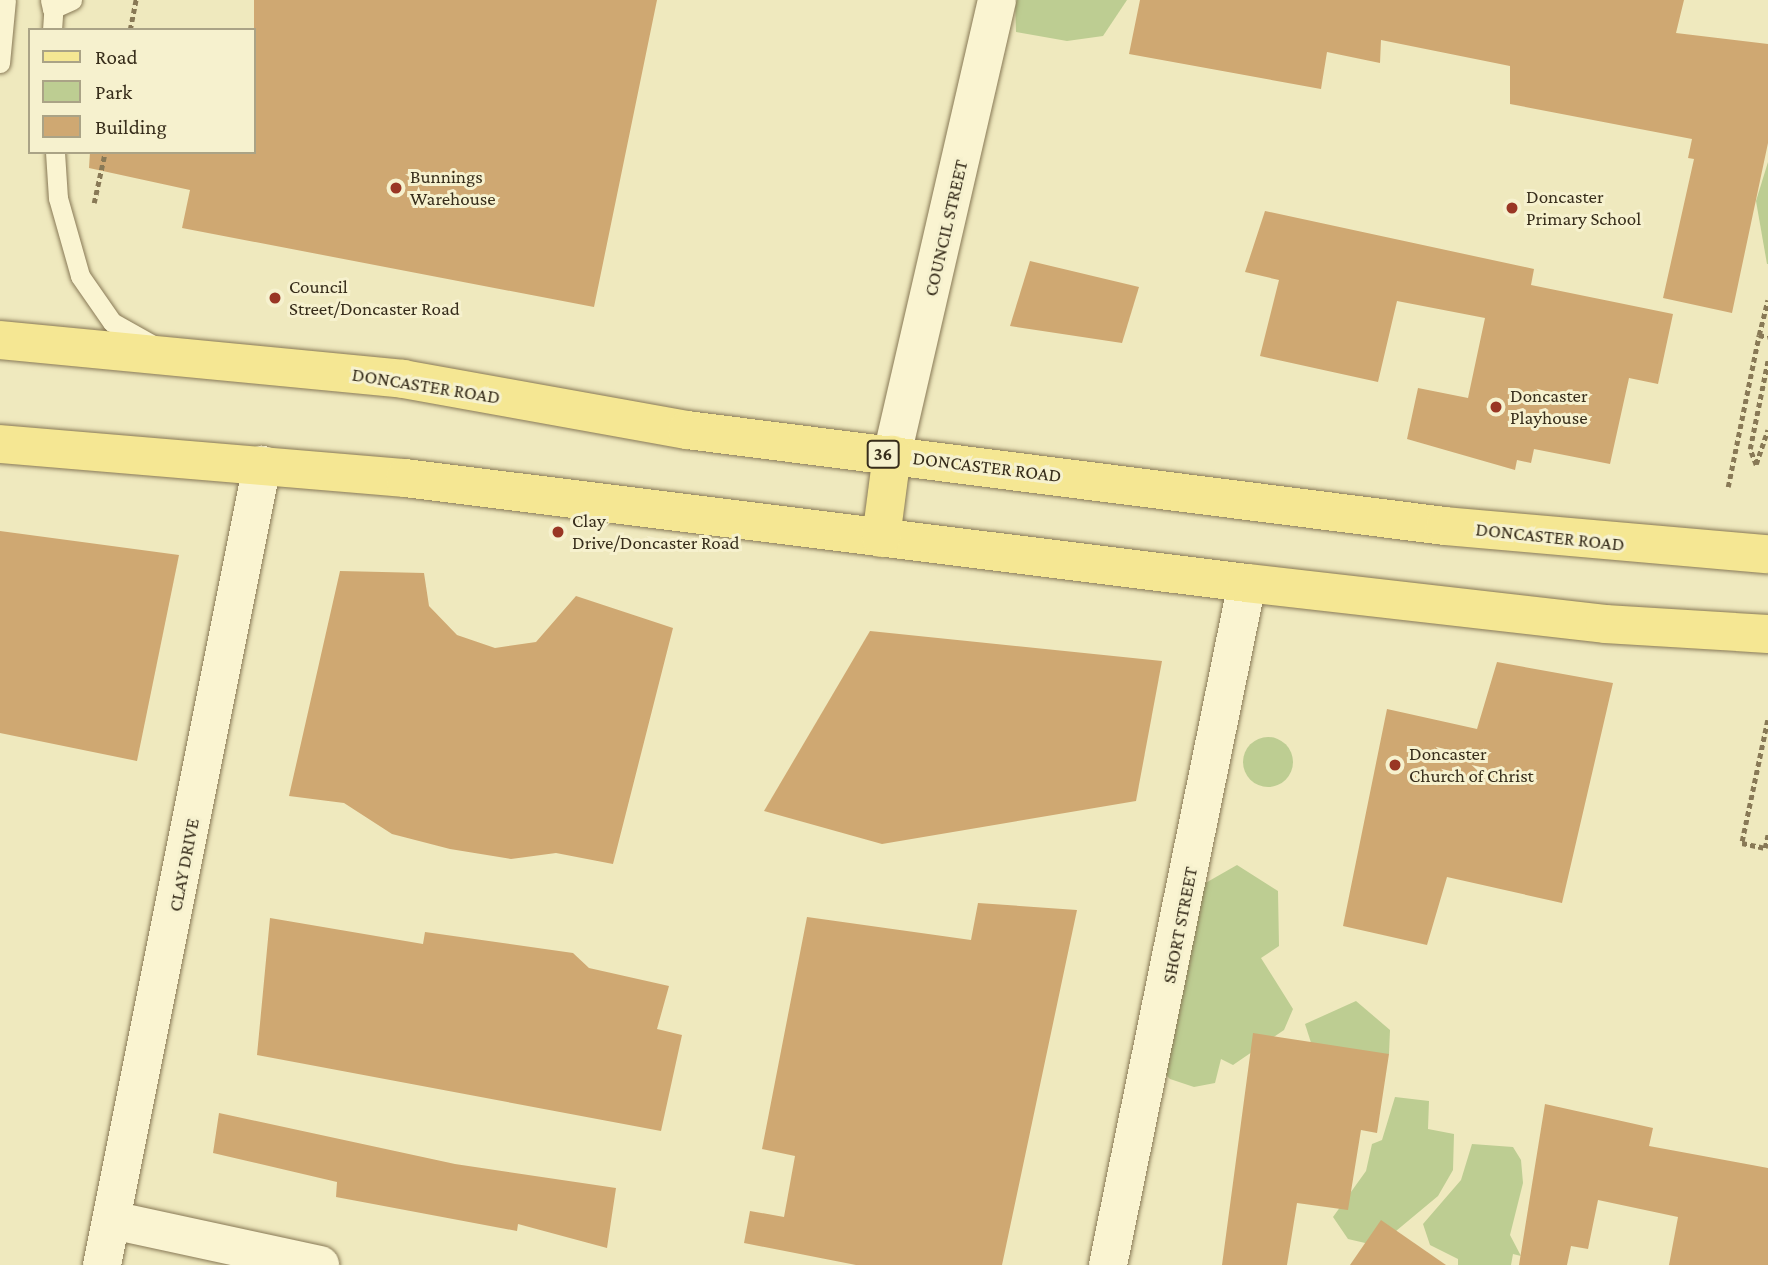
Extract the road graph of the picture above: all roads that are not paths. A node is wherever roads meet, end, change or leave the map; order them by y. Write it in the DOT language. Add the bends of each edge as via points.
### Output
graph roads {
  1 [pos="6,0"];
  2 [pos="72,0"];
  3 [pos="998,0"];
  4 [pos="52,3"];
  5 [pos="52,28"];
  6 [pos="0,62"];
  7 [pos="55,154"];
  8 [pos="0,340"];
  9 [pos="169,354"];
  10 [pos="0,444"];
  11 [pos="892,455"];
  12 [pos="262,465"];
  13 [pos="881,538"];
  14 [pos="1768,554"];
  15 [pos="1247,583"];
  16 [pos="1768,634"];
  17 [pos="112,1220"];
  18 [pos="102,1265"];
  19 [pos="320,1265"];
  20 [pos="1108,1265"];
  1 -- 6 [label="lane"];
  2 -- 4 [label="lane"];
  3 -- 11 [label="street, COUNCIL STREET"];
  4 -- 5 [label="lane"];
  7 -- 9 [label="lane" via="65,233 94,301 112,322"];
  8 -- 9 [label="main road, DONCASTER ROAD / 36"];
  9 -- 11 [label="main road, DONCASTER ROAD / 36" via="403,379 596,417"];
  10 -- 12 [label="main road"];
  11 -- 13 [label="main road"];
  11 -- 14 [label="main road, DONCASTER ROAD / 36" via="1561,540"];
  12 -- 13 [label="main road" via="562,495"];
  12 -- 17 [label="street, CLAY DRIVE"];
  13 -- 15 [label="main road"];
  15 -- 16 [label="main road" via="1605,624"];
  15 -- 20 [label="street, SHORT STREET"];
  17 -- 18 [label="street, CLAY DRIVE"];
  17 -- 19 [label="street"];
}
